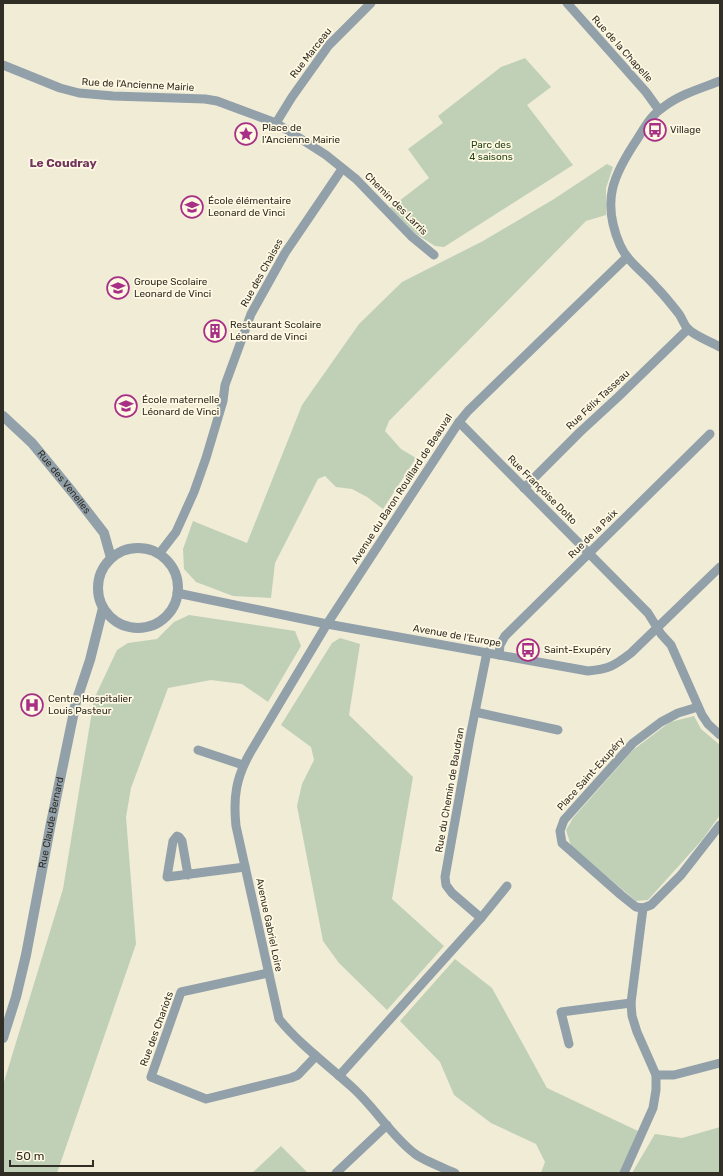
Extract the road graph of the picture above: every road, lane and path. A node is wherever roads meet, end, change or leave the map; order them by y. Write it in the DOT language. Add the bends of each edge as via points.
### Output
graph roads {
  1 [pos="371,3"];
  2 [pos="566,3"];
  3 [pos="3,65"];
  4 [pos="720,81"];
  5 [pos="659,110"];
  6 [pos="276,123"];
  7 [pos="342,169"];
  8 [pos="434,255"];
  9 [pos="627,256"];
  10 [pos="688,329"];
  11 [pos="720,347"];
  12 [pos="3,416"];
  13 [pos="459,422"];
  14 [pos="710,434"];
  15 [pos="524,488"];
  16 [pos="589,553"];
  17 [pos="159,554"];
  18 [pos="111,558"];
  19 [pos="720,567"];
  20 [pos="177,593"];
  21 [pos="103,608"];
  22 [pos="327,624"];
  23 [pos="657,627"];
  24 [pos="487,652"];
  25 [pos="499,655"];
  26 [pos="698,706"];
  27 [pos="475,712"];
  28 [pos="558,730"];
  29 [pos="720,735"];
  30 [pos="198,750"];
  31 [pos="243,765"];
  32 [pos="720,825"];
  33 [pos="245,867"];
  34 [pos="188,875"];
  35 [pos="507,886"];
  36 [pos="643,908"];
  37 [pos="481,918"];
  38 [pos="268,973"];
  39 [pos="631,1003"];
  40 [pos="3,1038"];
  41 [pos="570,1044"];
  42 [pos="316,1056"];
  43 [pos="720,1063"];
  44 [pos="656,1075"];
  45 [pos="339,1076"];
  46 [pos="387,1125"];
  47 [pos="336,1173"];
  48 [pos="455,1173"];
  49 [pos="624,1173"];
  1 -- 6 [label="street, Rue Marceau" via="329,46"];
  2 -- 5 [label="street, Rue de la Chapelle"];
  3 -- 6 [label="street, Rue de l'Ancienne Mairie" via="79,93 205,99"];
  4 -- 5 [label="street" via="682,96"];
  5 -- 9 [label="street" via="652,115 626,155 613,183 611,216 620,246"];
  6 -- 7 [label="street" via="326,155"];
  7 -- 8 [label="street, Chemin des Larris" via="356,179 411,236"];
  7 -- 17 [label="street, Rue des Chaises" via="285,253 255,307 225,385 206,458 194,492 176,532"];
  9 -- 10 [label="street" via="667,299"];
  9 -- 13 [label="street, Avenue du Baron Rouillard de Beauval" via="468,410"];
  10 -- 11 [label="street"];
  10 -- 15 [label="street, Rue Félix Tasseau"];
  12 -- 18 [label="street, Rue des Venelles" via="32,443 73,492 104,533"];
  13 -- 15 [label="street, Rue Françoise Dolto"];
  13 -- 22 [label="street, Avenue du Baron Rouillard de Beauval"];
  14 -- 16 [label="street, Rue de la Paix"];
  15 -- 16 [label="street, Rue Françoise Dolto"];
  16 -- 23 [label="street, Rue Françoise Dolto" via="648,613"];
  16 -- 25 [label="street, Rue de la Paix" via="505,636 500,645"];
  17 -- 18 [label="street" via="147,549 133,548"];
  17 -- 20 [label="street" via="169,563 176,575"];
  18 -- 21 [label="street" via="98,580 98,594"];
  19 -- 23 [label="street, Avenue de l'Europe"];
  20 -- 21 [label="street" via="175,603 167,616 150,626 124,626 113,620"];
  20 -- 22 [label="street, Avenue de l'Europe"];
  21 -- 40 [label="street, Rue Claude Bernard" via="76,702 26,955"];
  22 -- 24 [label="street, Avenue de l'Europe"];
  22 -- 31 [label="street, Avenue Gabriel Loire"];
  23 -- 25 [label="street, Avenue de l'Europe" via="620,662 599,670 572,669"];
  23 -- 26 [label="street, Rue Françoise Dolto" via="670,645"];
  24 -- 25 [label="street, Avenue de l'Europe"];
  24 -- 27 [label="street, Rue du Chemin de Baudran"];
  26 -- 29 [label="street, Rue Françoise Dolto" via="708,724"];
  26 -- 36 [label="street, Place Saint-Exupéry" via="660,722 632,743 564,820 560,831 562,843 621,895 636,907"];
  27 -- 28 [label="street"];
  27 -- 37 [label="street, Rue du Chemin de Baudran" via="445,877 446,885 452,892"];
  30 -- 31 [label="street"];
  31 -- 33 [label="street, Avenue Gabriel Loire" via="235,790 234,810"];
  32 -- 36 [label="street" via="676,880 651,905"];
  33 -- 34 [label="street"];
  33 -- 38 [label="street, Avenue Gabriel Loire"];
  35 -- 37 [label="street"];
  36 -- 39 [label="street"];
  37 -- 45 [label="street"];
  38 -- 42 [label="street, Avenue Gabriel Loire" via="279,1019"];
  38 -- 42 [label="street, Rue des Chariots" via="181,992 151,1077 206,1099 291,1078 298,1075"];
  39 -- 41 [label="street" via="561,1012"];
  39 -- 44 [label="street" via="632,1016"];
  42 -- 45 [label="street, Avenue Gabriel Loire"];
  43 -- 44 [label="street" via="674,1075"];
  44 -- 49 [label="street" via="653,1108"];
  45 -- 46 [label="street, Avenue Gabriel Loire"];
  46 -- 47 [label="street"];
  46 -- 48 [label="street, Avenue Gabriel Loire" via="415,1154"];
}
